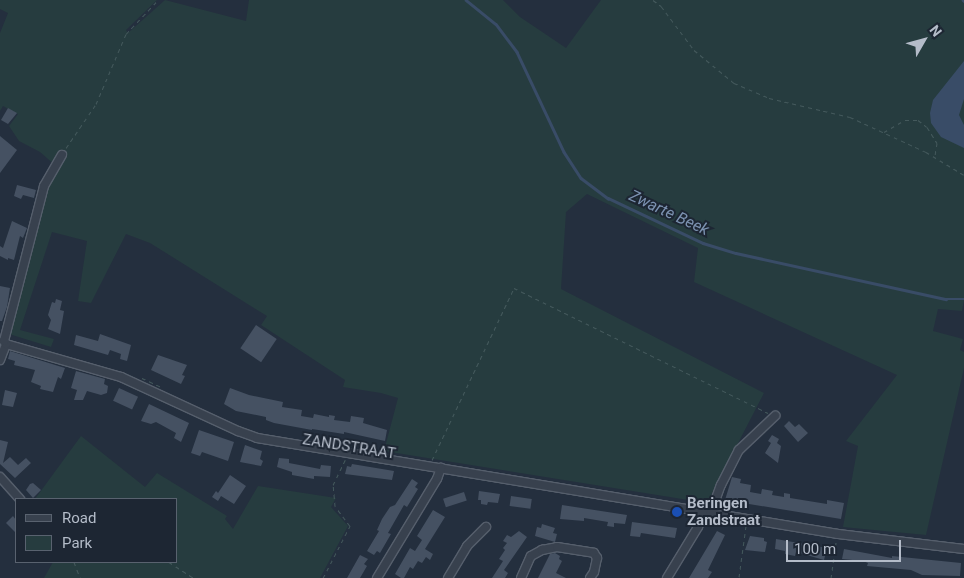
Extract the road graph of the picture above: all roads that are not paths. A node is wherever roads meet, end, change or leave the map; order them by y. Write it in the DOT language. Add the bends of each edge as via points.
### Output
graph roads {
  1 [pos="62,155"];
  2 [pos="3,342"];
  3 [pos="0,360"];
  4 [pos="774,416"];
  5 [pos="439,465"];
  6 [pos="0,476"];
  7 [pos="19,498"];
  8 [pos="707,512"];
  9 [pos="486,526"];
  10 [pos="964,549"];
  11 [pos="377,578"];
  12 [pos="448,578"];
  13 [pos="521,578"];
  14 [pos="590,578"];
  15 [pos="667,578"];
  1 -- 2 [label="street" via="44,186"];
  2 -- 3 [label="street"];
  2 -- 5 [label="street, ZANDSTRAAT" via="128,379 257,438"];
  4 -- 8 [label="street" via="739,450"];
  5 -- 8 [label="street, ZANDSTRAAT"];
  5 -- 11 [label="street" via="437,479"];
  6 -- 7 [label="street"];
  8 -- 10 [label="street, ZANDSTRAAT" via="838,534"];
  8 -- 15 [label="street"];
  9 -- 12 [label="street" via="467,546"];
  13 -- 14 [label="street" via="531,556 557,547 594,553 597,558"];
}
